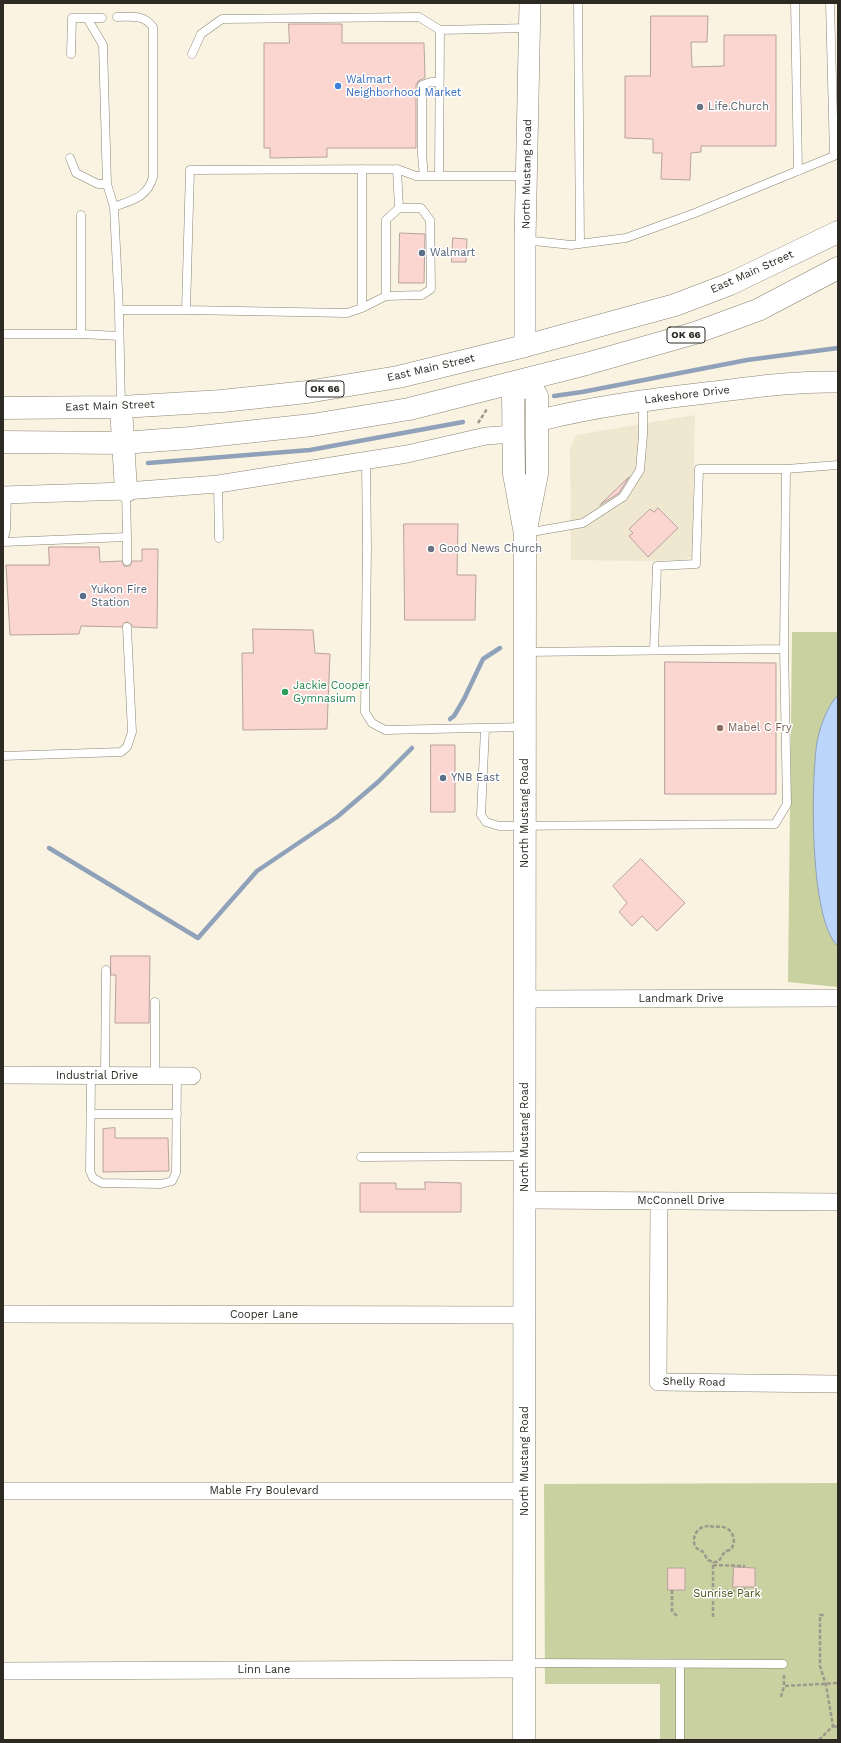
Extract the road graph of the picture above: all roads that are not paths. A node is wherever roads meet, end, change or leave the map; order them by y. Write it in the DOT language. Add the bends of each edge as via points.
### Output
graph roads {
  1 [pos="530,3"];
  2 [pos="578,3"];
  3 [pos="795,3"];
  4 [pos="830,3"];
  5 [pos="116,17"];
  6 [pos="87,18"];
  7 [pos="102,18"];
  8 [pos="529,28"];
  9 [pos="440,30"];
  10 [pos="71,54"];
  11 [pos="192,54"];
  12 [pos="439,82"];
  13 [pos="70,158"];
  14 [pos="362,169"];
  15 [pos="397,169"];
  16 [pos="798,171"];
  17 [pos="424,176"];
  18 [pos="439,176"];
  19 [pos="527,176"];
  20 [pos="107,184"];
  21 [pos="114,207"];
  22 [pos="399,208"];
  23 [pos="81,215"];
  24 [pos="838,232"];
  25 [pos="525,240"];
  26 [pos="580,244"];
  27 [pos="838,268"];
  28 [pos="838,280"];
  29 [pos="811,282"];
  30 [pos="386,296"];
  31 [pos="362,308"];
  32 [pos="119,310"];
  33 [pos="186,310"];
  34 [pos="6,334"];
  35 [pos="81,334"];
  36 [pos="119,336"];
  37 [pos="525,346"];
  38 [pos="526,380"];
  39 [pos="838,382"];
  40 [pos="643,400"];
  41 [pos="3,408"];
  42 [pos="121,408"];
  43 [pos="537,421"];
  44 [pos="513,434"];
  45 [pos="3,442"];
  46 [pos="122,443"];
  47 [pos="366,461"];
  48 [pos="838,465"];
  49 [pos="786,469"];
  50 [pos="218,484"];
  51 [pos="126,491"];
  52 [pos="5,495"];
  53 [pos="525,534"];
  54 [pos="126,537"];
  55 [pos="219,538"];
  56 [pos="3,542"];
  57 [pos="126,561"];
  58 [pos="126,627"];
  59 [pos="784,649"];
  60 [pos="654,650"];
  61 [pos="525,652"];
  62 [pos="525,727"];
  63 [pos="485,729"];
  64 [pos="3,756"];
  65 [pos="525,825"];
  66 [pos="106,970"];
  67 [pos="838,998"];
  68 [pos="525,999"];
  69 [pos="155,1002"];
  70 [pos="3,1076"];
  71 [pos="98,1076"];
  72 [pos="156,1076"];
  73 [pos="184,1076"];
  74 [pos="91,1114"];
  75 [pos="177,1114"];
  76 [pos="525,1156"];
  77 [pos="361,1157"];
  78 [pos="525,1200"];
  79 [pos="660,1202"];
  80 [pos="838,1202"];
  81 [pos="3,1314"];
  82 [pos="525,1315"];
  83 [pos="838,1384"];
  84 [pos="3,1491"];
  85 [pos="524,1491"];
  86 [pos="680,1664"];
  87 [pos="783,1664"];
  88 [pos="524,1666"];
  89 [pos="3,1671"];
  90 [pos="524,1740"];
  91 [pos="680,1740"];
  1 -- 8 [label="street, North Mustang Road"];
  2 -- 26 [label="lane"];
  3 -- 16 [label="lane"];
  4 -- 16 [label="lane" via="834,156"];
  5 -- 21 [label="lane" via="141,17 152,27 152,177 150,187 138,199"];
  6 -- 7 [label="lane"];
  6 -- 10 [label="lane" via="72,18"];
  6 -- 20 [label="lane" via="103,45"];
  8 -- 9 [label="lane"];
  8 -- 19 [label="street, North Mustang Road"];
  9 -- 11 [label="lane" via="419,17 222,19 201,34"];
  9 -- 12 [label="lane"];
  12 -- 17 [label="lane" via="422,85"];
  12 -- 18 [label="lane"];
  13 -- 20 [label="lane" via="76,172 98,184"];
  14 -- 15 [label="lane"];
  14 -- 31 [label="lane"];
  14 -- 33 [label="lane" via="190,170"];
  15 -- 17 [label="lane" via="416,176"];
  15 -- 22 [label="lane"];
  16 -- 26 [label="lane" via="626,238"];
  17 -- 18 [label="lane"];
  18 -- 19 [label="lane"];
  19 -- 25 [label="street, North Mustang Road"];
  20 -- 21 [label="lane"];
  21 -- 32 [label="lane"];
  22 -- 30 [label="lane" via="386,220"];
  22 -- 30 [label="lane" via="421,208 430,220 431,289 422,296"];
  23 -- 35 [label="lane"];
  24 -- 37 [label="main road, East Main Street / OK 66" via="730,284 682,302"];
  25 -- 26 [label="lane"];
  25 -- 37 [label="street, North Mustang Road"];
  27 -- 29 [label="main road, OK 66"];
  28 -- 29 [label="main road"];
  29 -- 38 [label="main road, OK 66" via="758,310 695,333"];
  30 -- 31 [label="lane"];
  31 -- 33 [label="lane" via="347,313"];
  32 -- 33 [label="lane"];
  32 -- 36 [label="lane"];
  34 -- 35 [label="lane"];
  35 -- 36 [label="lane"];
  36 -- 42 [label="lane"];
  37 -- 38 [label="main road"];
  37 -- 42 [label="main road, East Main Street / OK 66" via="398,377 307,392"];
  38 -- 43 [label="main road, North Mustang Road" via="537,396"];
  38 -- 44 [label="main road, North Mustang Road" via="513,396"];
  38 -- 46 [label="main road, OK 66" via="409,409 312,425"];
  39 -- 40 [label="street, Lakeshore Drive" via="806,381"];
  40 -- 43 [label="street, Lakeshore Drive"];
  40 -- 53 [label="lane" via="644,435 640,470 623,497 583,523"];
  41 -- 42 [label="main road, East Main Street / OK 66"];
  42 -- 46 [label="main road"];
  43 -- 53 [label="main road, North Mustang Road" via="537,474"];
  44 -- 47 [label="street" via="486,436"];
  44 -- 53 [label="main road, North Mustang Road" via="514,474"];
  45 -- 46 [label="main road, OK 66"];
  46 -- 51 [label="main road"];
  47 -- 50 [label="street"];
  47 -- 63 [label="lane" via="365,712 372,723 385,730"];
  48 -- 49 [label="lane"];
  49 -- 59 [label="lane"];
  49 -- 60 [label="lane" via="699,469 696,564 657,566"];
  50 -- 51 [label="street"];
  50 -- 55 [label="lane"];
  51 -- 52 [label="street"];
  51 -- 54 [label="lane"];
  52 -- 56 [label="lane" via="6,530"];
  53 -- 61 [label="main road, North Mustang Road"];
  54 -- 56 [label="lane"];
  54 -- 57 [label="lane"];
  58 -- 64 [label="lane" via="132,732 128,747 121,752"];
  59 -- 60 [label="lane"];
  59 -- 65 [label="lane" via="787,804 775,824"];
  60 -- 61 [label="lane"];
  61 -- 62 [label="main road, North Mustang Road"];
  62 -- 63 [label="lane"];
  62 -- 65 [label="main road, North Mustang Road"];
  63 -- 65 [label="lane" via="481,815 486,822 499,826"];
  65 -- 68 [label="main road, North Mustang Road"];
  66 -- 71 [label="lane"];
  67 -- 68 [label="street, Landmark Drive"];
  68 -- 76 [label="main road, North Mustang Road"];
  69 -- 72 [label="lane"];
  70 -- 71 [label="street, Industrial Drive"];
  71 -- 72 [label="street, Industrial Drive"];
  71 -- 74 [label="lane"];
  72 -- 73 [label="street, Industrial Drive"];
  73 -- 75 [label="lane"];
  74 -- 75 [label="lane"];
  74 -- 75 [label="lane" via="90,1171 93,1178 102,1183 161,1184 172,1181 176,1173"];
  76 -- 77 [label="lane"];
  76 -- 78 [label="main road, North Mustang Road"];
  78 -- 79 [label="street, McConnell Drive"];
  78 -- 82 [label="main road, North Mustang Road"];
  79 -- 80 [label="street, McConnell Drive"];
  79 -- 83 [label="street, Shelly Road" via="658,1382"];
  81 -- 82 [label="street, Cooper Lane"];
  82 -- 85 [label="main road, North Mustang Road"];
  84 -- 85 [label="street, Mable Fry Boulevard"];
  85 -- 88 [label="main road, North Mustang Road"];
  86 -- 87 [label="lane"];
  86 -- 88 [label="lane"];
  86 -- 91 [label="lane"];
  88 -- 89 [label="street, Linn Lane"];
  88 -- 90 [label="main road, North Mustang Road"];
}
